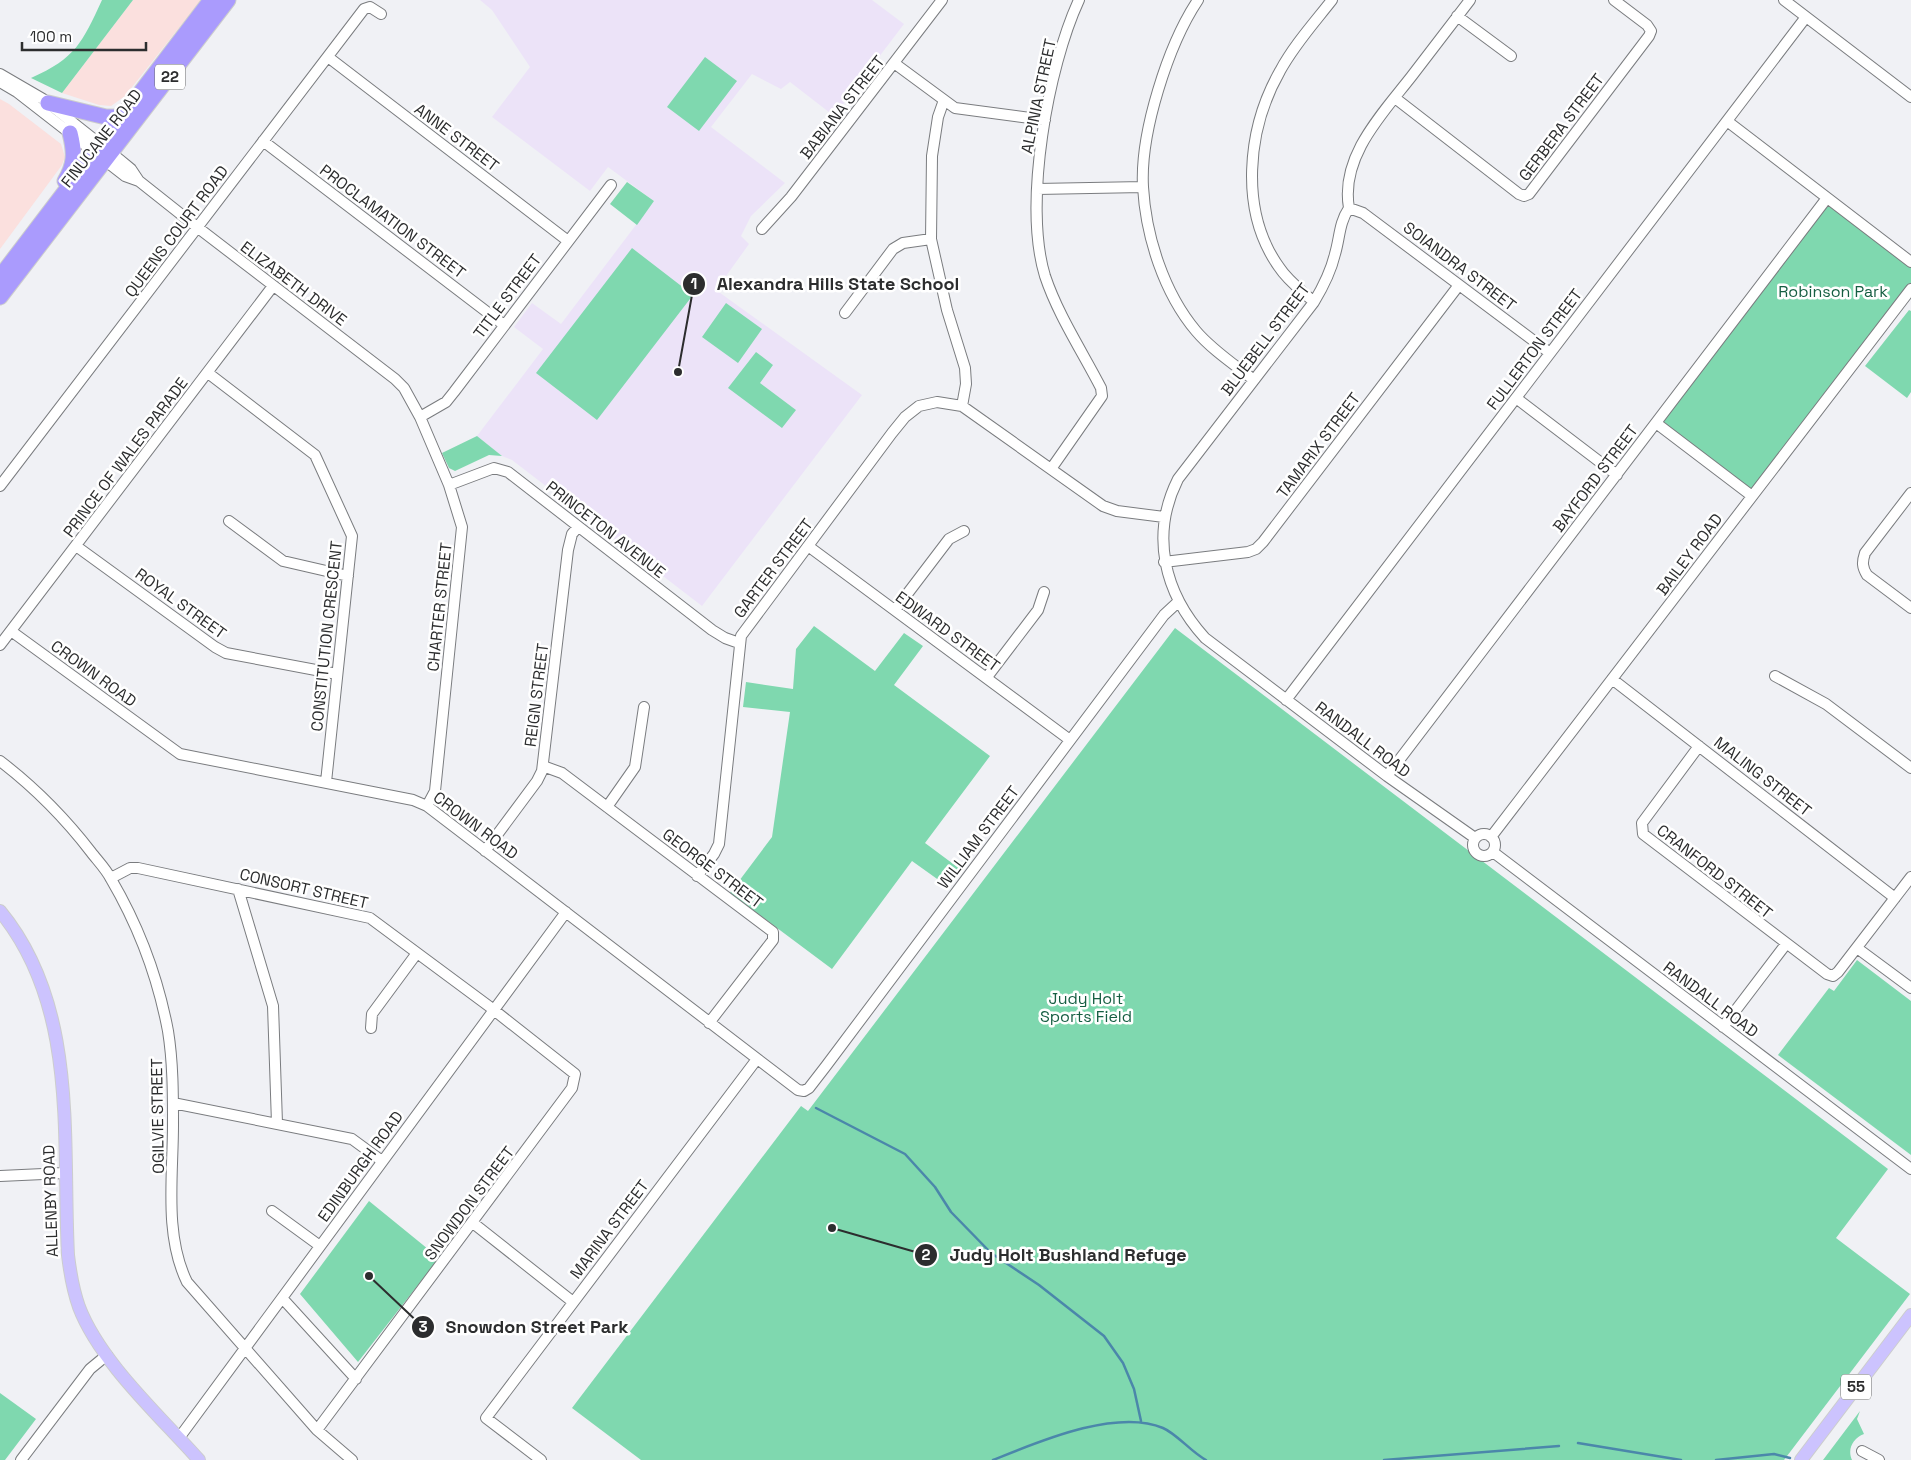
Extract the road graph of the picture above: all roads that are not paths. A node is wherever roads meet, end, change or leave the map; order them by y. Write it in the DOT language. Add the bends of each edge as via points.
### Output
graph roads {
  1 [pos="210,0"];
  2 [pos="228,0"];
  3 [pos="942,0"];
  4 [pos="1079,0"];
  5 [pos="1198,0"];
  6 [pos="1332,0"];
  7 [pos="1470,0"];
  8 [pos="1614,0"];
  9 [pos="1784,0"];
  10 [pos="381,14"];
  11 [pos="1457,16"];
  12 [pos="1806,17"];
  13 [pos="1511,56"];
  14 [pos="328,57"];
  15 [pos="894,63"];
  16 [pos="0,74"];
  17 [pos="0,82"];
  18 [pos="1911,97"];
  19 [pos="1395,98"];
  20 [pos="944,100"];
  21 [pos="48,103"];
  22 [pos="122,116"];
  23 [pos="1045,120"];
  24 [pos="1726,122"];
  25 [pos="70,133"];
  26 [pos="263,141"];
  27 [pos="103,153"];
  28 [pos="611,185"];
  29 [pos="1143,187"];
  30 [pos="1037,189"];
  31 [pos="1827,198"];
  32 [pos="57,201"];
  33 [pos="1349,208"];
  34 [pos="197,227"];
  35 [pos="762,229"];
  36 [pos="931,239"];
  37 [pos="568,241"];
  38 [pos="1911,262"];
  39 [pos="0,278"];
  40 [pos="1459,285"];
  41 [pos="273,286"];
  42 [pos="1911,289"];
  43 [pos="0,297"];
  44 [pos="1314,302"];
  45 [pos="845,313"];
  46 [pos="504,325"];
  47 [pos="1550,353"];
  48 [pos="208,372"];
  49 [pos="1254,380"];
  50 [pos="1516,398"];
  51 [pos="962,406"];
  52 [pos="420,417"];
  53 [pos="1656,423"];
  54 [pos="1051,469"];
  55 [pos="1616,474"];
  56 [pos="449,485"];
  57 [pos="0,486"];
  58 [pos="1911,493"];
  59 [pos="1752,496"];
  60 [pos="1164,517"];
  61 [pos="228,521"];
  62 [pos="578,527"];
  63 [pos="964,531"];
  64 [pos="76,546"];
  65 [pos="808,546"];
  66 [pos="1164,562"];
  67 [pos="348,576"];
  68 [pos="1044,592"];
  69 [pos="1178,602"];
  70 [pos="1911,608"];
  71 [pos="895,610"];
  72 [pos="11,630"];
  73 [pos="739,643"];
  74 [pos="0,645"];
  75 [pos="1236,662"];
  76 [pos="337,674"];
  77 [pos="1775,676"];
  78 [pos="987,677"];
  79 [pos="1612,679"];
  80 [pos="1286,700"];
  81 [pos="644,707"];
  82 [pos="1070,740"];
  83 [pos="1699,746"];
  84 [pos="0,761"];
  85 [pos="543,766"];
  86 [pos="1911,768"];
  87 [pos="1387,776"];
  88 [pos="326,782"];
  89 [pos="427,806"];
  90 [pos="607,806"];
  91 [pos="1492,837"];
  92 [pos="1475,838"];
  93 [pos="485,851"];
  94 [pos="1493,852"];
  95 [pos="697,876"];
  96 [pos="1911,877"];
  97 [pos="111,878"];
  98 [pos="238,889"];
  99 [pos="1895,898"];
  100 [pos="0,911"];
  101 [pos="566,912"];
  102 [pos="1786,944"];
  103 [pos="1857,948"];
  104 [pos="418,953"];
  105 [pos="1911,988"];
  106 [pos="494,1010"];
  107 [pos="710,1023"];
  108 [pos="1723,1027"];
  109 [pos="371,1028"];
  110 [pos="756,1059"];
  111 [pos="804,1092"];
  112 [pos="173,1103"];
  113 [pos="277,1123"];
  114 [pos="382,1161"];
  115 [pos="1911,1169"];
  116 [pos="65,1173"];
  117 [pos="0,1176"];
  118 [pos="272,1211"];
  119 [pos="472,1223"];
  120 [pos="320,1246"];
  121 [pos="283,1299"];
  122 [pos="573,1302"];
  123 [pos="1911,1315"];
  124 [pos="246,1350"];
  125 [pos="107,1356"];
  126 [pos="356,1379"];
  127 [pos="317,1430"];
  128 [pos="179,1438"];
  129 [pos="1862,1451"];
  130 [pos="21,1460"];
  131 [pos="199,1460"];
  132 [pos="352,1460"];
  133 [pos="541,1460"];
  134 [pos="1802,1460"];
  135 [pos="1879,1460"];
  1 -- 22 [label="highway, FINUCANE ROAD / 22"];
  2 -- 27 [label="highway, FINUCANE ROAD / 22"];
  3 -- 15 [label="street, BABIANA STREET"];
  4 -- 23 [label="street, ALPINIA STREET" via="1064,40"];
  5 -- 29 [label="street" via="1186,17 1168,61 1150,126"];
  6 -- 44 [label="street" via="1290,54 1272,86 1260,124 1252,178 1257,220 1270,252 1290,280"];
  7 -- 11 [label="street, BLUEBELL STREET"];
  8 -- 19 [label="street, GERBERA STREET" via="1647,25 1649,36 1529,194 1519,194"];
  9 -- 12 [label="street"];
  10 -- 14 [label="street, QUEENS COURT ROAD" via="370,7 364,8"];
  11 -- 13 [label="street"];
  11 -- 19 [label="street, BLUEBELL STREET"];
  12 -- 18 [label="street"];
  12 -- 24 [label="street, FULLERTON STREET"];
  14 -- 26 [label="street, QUEENS COURT ROAD"];
  14 -- 37 [label="street, ANNE STREET"];
  15 -- 20 [label="street"];
  15 -- 35 [label="street, BABIANA STREET"];
  16 -- 21 [label="street"];
  17 -- 25 [label="street"];
  19 -- 33 [label="street, BLUEBELL STREET" via="1368,133 1355,160 1346,194"];
  20 -- 23 [label="street" via="964,111"];
  20 -- 36 [label="street" via="932,156"];
  21 -- 22 [label="highway" via="106,117"];
  21 -- 27 [label="street"];
  22 -- 27 [label="highway, FINUCANE ROAD / 22"];
  23 -- 30 [label="street, ALPINIA STREET"];
  24 -- 31 [label="street"];
  24 -- 47 [label="street, FULLERTON STREET"];
  25 -- 27 [label="street"];
  25 -- 32 [label="highway" via="74,160"];
  26 -- 34 [label="street, QUEENS COURT ROAD"];
  26 -- 46 [label="street, PROCLAMATION STREET"];
  27 -- 32 [label="highway, FINUCANE ROAD / 22"];
  27 -- 34 [label="street, ELIZABETH DRIVE" via="131,169 139,181"];
  27 -- 43 [label="highway, FINUCANE ROAD / 22"];
  28 -- 37 [label="street, TITLE STREET"];
  29 -- 30 [label="street"];
  29 -- 49 [label="street" via="1157,260 1182,312 1203,338"];
  30 -- 54 [label="street, ALPINIA STREET" via="1041,251 1053,298 1102,388 1098,405"];
  31 -- 38 [label="street"];
  31 -- 53 [label="street, BAYFORD STREET"];
  32 -- 39 [label="highway, FINUCANE ROAD / 22"];
  33 -- 40 [label="street, SOIANDRA STREET" via="1363,213"];
  33 -- 44 [label="street, BLUEBELL STREET" via="1342,219 1326,281"];
  34 -- 41 [label="street, ELIZABETH DRIVE"];
  34 -- 57 [label="street, QUEENS COURT ROAD"];
  36 -- 45 [label="street" via="903,243 893,249"];
  36 -- 51 [label="street" via="946,310 965,368"];
  37 -- 46 [label="street, TITLE STREET"];
  40 -- 47 [label="street, SOIANDRA STREET"];
  40 -- 66 [label="street, TAMARIX STREET" via="1263,542 1248,552"];
  41 -- 48 [label="street, PRINCE OF WALES PARADE"];
  41 -- 52 [label="street, ELIZABETH DRIVE" via="395,379 404,388"];
  42 -- 59 [label="street, BAILEY ROAD"];
  44 -- 49 [label="street, BLUEBELL STREET"];
  46 -- 52 [label="street, TITLE STREET" via="446,402"];
  47 -- 50 [label="street, FULLERTON STREET"];
  48 -- 64 [label="street, PRINCE OF WALES PARADE"];
  48 -- 67 [label="street, CONSTITUTION CRESCENT" via="315,455 352,536"];
  49 -- 60 [label="street, BLUEBELL STREET" via="1184,470 1173,488"];
  50 -- 55 [label="street"];
  50 -- 80 [label="street, FULLERTON STREET"];
  51 -- 54 [label="street"];
  51 -- 65 [label="street, GARTER STREET" via="930,403 912,411"];
  52 -- 56 [label="street, CHARTER STREET"];
  53 -- 55 [label="street, BAYFORD STREET"];
  53 -- 59 [label="street"];
  54 -- 60 [label="street" via="1110,510"];
  55 -- 87 [label="street, BAYFORD STREET"];
  56 -- 62 [label="street, PRINCETON AVENUE" via="482,471 500,469"];
  56 -- 89 [label="street, CHARTER STREET" via="462,527 462,547 435,791"];
  58 -- 70 [label="street" via="1862,561 1867,575"];
  59 -- 79 [label="street, BAILEY ROAD"];
  60 -- 66 [label="street, BLUEBELL STREET"];
  61 -- 67 [label="street" via="283,561"];
  62 -- 73 [label="street, PRINCETON AVENUE" via="712,630"];
  62 -- 85 [label="street, REIGN STREET" via="572,534 568,550"];
  63 -- 71 [label="street" via="949,538"];
  64 -- 72 [label="street, PRINCE OF WALES PARADE"];
  64 -- 76 [label="street, ROYAL STREET" via="226,653"];
  65 -- 71 [label="street, EDWARD STREET"];
  65 -- 73 [label="street, GARTER STREET" via="745,629"];
  66 -- 69 [label="street, BLUEBELL STREET"];
  67 -- 76 [label="street, CONSTITUTION CRESCENT"];
  68 -- 78 [label="street" via="1038,610"];
  69 -- 75 [label="street, BLUEBELL STREET" via="1205,638"];
  69 -- 82 [label="street, WILLIAM STREET" via="1164,615"];
  71 -- 78 [label="street, EDWARD STREET"];
  72 -- 74 [label="street, PRINCE OF WALES PARADE"];
  72 -- 88 [label="street, CROWN ROAD" via="180,754"];
  73 -- 95 [label="street, GARTER STREET" via="719,844"];
  75 -- 80 [label="street, RANDALL ROAD"];
  76 -- 88 [label="street, CONSTITUTION CRESCENT"];
  77 -- 86 [label="street" via="1826,704"];
  78 -- 82 [label="street, EDWARD STREET"];
  79 -- 83 [label="street, MALING STREET"];
  79 -- 91 [label="street, BAILEY ROAD"];
  80 -- 87 [label="street, RANDALL ROAD"];
  81 -- 90 [label="street" via="635,767"];
  82 -- 111 [label="street, WILLIAM STREET"];
  83 -- 99 [label="street, MALING STREET"];
  83 -- 102 [label="street, CRANFORD STREET" via="1642,823 1643,834"];
  84 -- 97 [label="street, OGILVIE STREET" via="75,831"];
  85 -- 90 [label="street, GEORGE STREET" via="558,770"];
  85 -- 93 [label="street, REIGN STREET" via="537,781"];
  87 -- 92 [label="street, RANDALL ROAD"];
  88 -- 89 [label="street, CROWN ROAD" via="413,800"];
  89 -- 93 [label="street, CROWN ROAD"];
  90 -- 95 [label="street, GEORGE STREET"];
  91 -- 92 [label="street" via="1482,834"];
  91 -- 94 [label="street" via="1496,845"];
  92 -- 94 [label="street, RANDALL ROAD" via="1472,846 1478,855 1485,857"];
  93 -- 101 [label="street, CROWN ROAD"];
  94 -- 108 [label="street, RANDALL ROAD"];
  95 -- 107 [label="street, GEORGE STREET" via="773,932 774,940"];
  96 -- 99 [label="street"];
  97 -- 98 [label="street, CONSORT STREET" via="130,868 138,868"];
  97 -- 112 [label="street, OGILVIE STREET" via="147,956 160,995 171,1055"];
  98 -- 104 [label="street, CONSORT STREET" via="370,918"];
  98 -- 113 [label="street" via="273,1006"];
  99 -- 103 [label="street"];
  100 -- 116 [label="main road, ALLENBY ROAD" via="25,951 50,1012 59,1047"];
  101 -- 106 [label="street, EDINBURGH ROAD"];
  101 -- 107 [label="street, CROWN ROAD"];
  102 -- 103 [label="street, CRANFORD STREET" via="1833,976"];
  102 -- 108 [label="street"];
  103 -- 105 [label="street"];
  104 -- 106 [label="street, CONSORT STREET"];
  104 -- 109 [label="street" via="372,1014"];
  106 -- 114 [label="street, EDINBURGH ROAD"];
  106 -- 119 [label="street, SNOWDON STREET" via="573,1070 576,1078 572,1088"];
  107 -- 110 [label="street, CROWN ROAD"];
  108 -- 115 [label="street, RANDALL ROAD"];
  110 -- 111 [label="street, CROWN ROAD"];
  110 -- 122 [label="street, MARINA STREET"];
  112 -- 113 [label="street"];
  112 -- 124 [label="street, OGILVIE STREET" via="173,1223 180,1266 199,1296"];
  113 -- 114 [label="street" via="352,1139"];
  114 -- 120 [label="street, EDINBURGH ROAD"];
  116 -- 117 [label="street"];
  116 -- 125 [label="main road, ALLENBY ROAD" via="72,1281 87,1324"];
  118 -- 120 [label="street"];
  119 -- 122 [label="street"];
  119 -- 126 [label="street, SNOWDON STREET"];
  120 -- 121 [label="street, EDINBURGH ROAD"];
  121 -- 124 [label="street, EDINBURGH ROAD"];
  121 -- 126 [label="street"];
  122 -- 133 [label="street, MARINA STREET" via="486,1418"];
  123 -- 134 [label="main road, 55"];
  124 -- 127 [label="street, OGILVIE STREET"];
  124 -- 128 [label="street, EDINBURGH ROAD"];
  125 -- 128 [label="main road, ALLENBY ROAD"];
  125 -- 130 [label="street" via="90,1369"];
  126 -- 127 [label="street, SNOWDON STREET"];
  127 -- 132 [label="street, OGILVIE STREET"];
  128 -- 131 [label="main road, ALLENBY ROAD"];
  129 -- 135 [label="street"];
}
